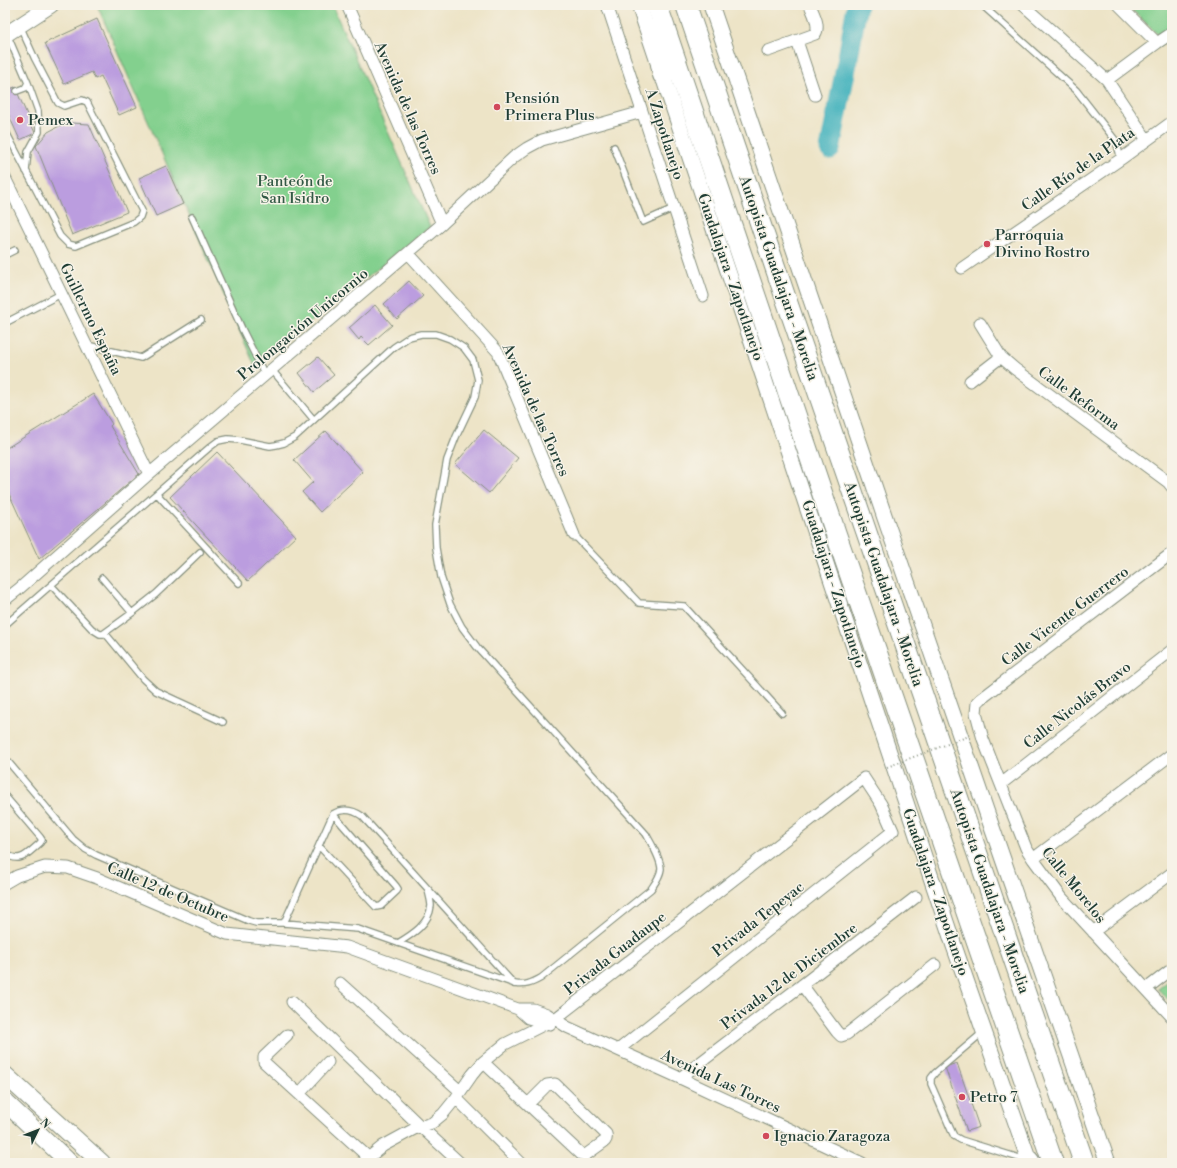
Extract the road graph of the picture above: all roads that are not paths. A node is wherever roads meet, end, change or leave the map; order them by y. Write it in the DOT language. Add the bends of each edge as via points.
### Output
graph roads {
  1 [pos="347,5"];
  2 [pos="607,5"];
  3 [pos="639,5"];
  4 [pos="650,5"];
  5 [pos="657,5"];
  6 [pos="686,5"];
  7 [pos="711,5"];
  8 [pos="810,5"];
  9 [pos="982,5"];
  10 [pos="1023,5"];
  11 [pos="1119,5"];
  12 [pos="43,7"];
  13 [pos="11,32"];
  14 [pos="1172,33"];
  15 [pos="797,41"];
  16 [pos="1157,42"];
  17 [pos="768,51"];
  18 [pos="663,75"];
  19 [pos="1107,80"];
  20 [pos="28,83"];
  21 [pos="17,92"];
  22 [pos="815,95"];
  23 [pos="642,112"];
  24 [pos="1172,122"];
  25 [pos="5,130"];
  26 [pos="1146,140"];
  27 [pos="614,147"];
  28 [pos="1121,159"];
  29 [pos="26,171"];
  30 [pos="5,178"];
  31 [pos="674,208"];
  32 [pos="192,217"];
  33 [pos="442,224"];
  34 [pos="15,250"];
  35 [pos="408,254"];
  36 [pos="5,255"];
  37 [pos="962,268"];
  38 [pos="61,294"];
  39 [pos="703,296"];
  40 [pos="201,320"];
  41 [pos="5,323"];
  42 [pos="980,323"];
  43 [pos="87,345"];
  44 [pos="1001,357"];
  45 [pos="268,373"];
  46 [pos="970,381"];
  47 [pos="314,420"];
  48 [pos="149,474"];
  49 [pos="1172,487"];
  50 [pos="157,494"];
  51 [pos="574,535"];
  52 [pos="200,552"];
  53 [pos="1172,553"];
  54 [pos="102,578"];
  55 [pos="239,583"];
  56 [pos="51,585"];
  57 [pos="5,600"];
  58 [pos="132,613"];
  59 [pos="5,625"];
  60 [pos="105,633"];
  61 [pos="1172,650"];
  62 [pos="977,703"];
  63 [pos="782,713"];
  64 [pos="223,722"];
  65 [pos="1172,754"];
  66 [pos="5,758"];
  67 [pos="1000,784"];
  68 [pos="5,796"];
  69 [pos="880,804"];
  70 [pos="333,814"];
  71 [pos="318,846"];
  72 [pos="5,853"];
  73 [pos="1033,859"];
  74 [pos="1172,873"];
  75 [pos="5,883"];
  76 [pos="428,890"];
  77 [pos="916,897"];
  78 [pos="284,923"];
  79 [pos="1094,932"];
  80 [pos="398,943"];
  81 [pos="347,947"];
  82 [pos="935,965"];
  83 [pos="1172,969"];
  84 [pos="340,983"];
  85 [pos="514,984"];
  86 [pos="802,985"];
  87 [pos="1146,990"];
  88 [pos="292,1002"];
  89 [pos="1172,1017"];
  90 [pos="551,1021"];
  91 [pos="984,1032"];
  92 [pos="287,1035"];
  93 [pos="618,1050"];
  94 [pos="328,1062"];
  95 [pos="482,1062"];
  96 [pos="5,1075"];
  97 [pos="680,1078"];
  98 [pos="299,1094"];
  99 [pos="458,1094"];
  100 [pos="5,1102"];
  101 [pos="528,1104"];
  102 [pos="421,1127"];
  103 [pos="61,1160"];
  104 [pos="365,1160"];
  105 [pos="1030,1162"];
  106 [pos="102,1163"];
  107 [pos="460,1163"];
  108 [pos="521,1163"];
  109 [pos="862,1163"];
  110 [pos="1054,1163"];
  111 [pos="1084,1163"];
  112 [pos="1108,1163"];
  1 -- 33 [label="street, Avenida de las Torres"];
  2 -- 23 [label="street, A Zapotlanejo"];
  3 -- 18 [label="street, Guadalajara - Zapotlanejo"];
  4 -- 18 [label="highway"];
  5 -- 110 [label="highway, Autopista Guadalajara - Morelia" via="836,534"];
  6 -- 111 [label="highway, Autopista Guadalajara - Morelia"];
  7 -- 112 [label="street"];
  8 -- 15 [label="street" via="818,27 817,32 813,36"];
  9 -- 28 [label="lane" via="1076,90 1116,141"];
  10 -- 19 [label="street"];
  11 -- 16 [label="street"];
  12 -- 13 [label="street"];
  13 -- 20 [label="lane"];
  13 -- 29 [label="lane" via="35,59 58,103 64,106 82,100 87,102 142,214 134,222 76,246 68,244 60,236"];
  14 -- 16 [label="street"];
  15 -- 17 [label="street"];
  15 -- 22 [label="street"];
  16 -- 19 [label="street"];
  18 -- 91 [label="street, Guadalajara - Zapotlanejo"];
  19 -- 26 [label="street"];
  20 -- 21 [label="lane"];
  20 -- 29 [label="lane" via="38,112 39,132 28,152"];
  23 -- 31 [label="street, A Zapotlanejo"];
  23 -- 33 [label="street, Prolongación Unicornio" via="542,140 527,148"];
  24 -- 26 [label="street, Calle Río de la Plata"];
  25 -- 29 [label="lane"];
  26 -- 28 [label="street, Calle Río de la Plata"];
  27 -- 31 [label="lane" via="643,222"];
  28 -- 37 [label="street, Calle Río de la Plata"];
  30 -- 38 [label="street, Guillermo España"];
  31 -- 39 [label="street, A Zapotlanejo"];
  32 -- 45 [label="lane" via="242,329"];
  33 -- 35 [label="street, Prolongación Unicornio"];
  34 -- 36 [label="lane"];
  35 -- 45 [label="street, Prolongación Unicornio"];
  35 -- 51 [label="street, Avenida de las Torres" via="498,352"];
  38 -- 41 [label="lane"];
  38 -- 43 [label="street, Guillermo España"];
  40 -- 43 [label="lane" via="141,358"];
  42 -- 44 [label="street, Calle Reforma"];
  43 -- 48 [label="street, Guillermo España"];
  44 -- 46 [label="street"];
  44 -- 49 [label="street, Calle Reforma"];
  45 -- 47 [label="lane"];
  45 -- 48 [label="street, Prolongación Unicornio"];
  47 -- 50 [label="lane" via="295,437 276,445 234,439 218,441"];
  47 -- 85 [label="lane" via="394,347 409,337 436,334 464,348 473,360 478,380 475,397 447,460 435,525 441,577 450,604 462,627 477,647 646,834 659,860 661,869 658,880 651,889 541,978 525,985"];
  48 -- 57 [label="street, Prolongación Unicornio"];
  50 -- 55 [label="lane"];
  50 -- 56 [label="lane"];
  51 -- 63 [label="lane" via="639,603 684,606"];
  52 -- 58 [label="lane"];
  53 -- 62 [label="street, Calle Vicente Guerrero"];
  54 -- 58 [label="lane"];
  56 -- 59 [label="lane"];
  56 -- 60 [label="lane" via="92,629 100,634"];
  58 -- 60 [label="lane"];
  60 -- 64 [label="lane" via="156,691"];
  61 -- 67 [label="street, Calle Nicolás Bravo"];
  62 -- 67 [label="street, Calle Morelos" via="976,713 983,740"];
  65 -- 73 [label="street"];
  66 -- 78 [label="lane" via="73,839 90,852 249,921"];
  67 -- 73 [label="street, Calle Morelos"];
  68 -- 72 [label="lane" via="42,840 21,858 12,858"];
  69 -- 90 [label="street, Privada Guadaupe" via="864,778"];
  69 -- 93 [label="street, Privada Tepeyac" via="893,831"];
  70 -- 71 [label="lane"];
  70 -- 71 [label="lane" via="398,891 381,906 376,907"];
  70 -- 76 [label="lane" via="343,809 362,816"];
  71 -- 78 [label="lane"];
  73 -- 79 [label="street, Calle Morelos" via="1062,898"];
  74 -- 79 [label="street"];
  75 -- 81 [label="street, Calle 12 de Octubre" via="17,876 45,867 68,868 227,934"];
  76 -- 80 [label="lane" via="431,905 428,916 420,928"];
  76 -- 85 [label="lane"];
  77 -- 86 [label="street, Privada 12 de Diciembre"];
  78 -- 80 [label="lane" via="358,929"];
  79 -- 87 [label="street, Calle Morelos"];
  80 -- 85 [label="lane"];
  81 -- 90 [label="street, Avenida Las Torres" via="518,1009 528,1018"];
  82 -- 86 [label="street" via="847,1034 841,1036"];
  83 -- 87 [label="street"];
  84 -- 99 [label="street"];
  86 -- 97 [label="street, Privada 12 de Diciembre"];
  87 -- 89 [label="street, Calle Morelos"];
  88 -- 102 [label="street"];
  90 -- 93 [label="street, Avenida Las Torres"];
  90 -- 95 [label="street, Privada Guadaupe" via="505,1044"];
  91 -- 105 [label="street, Guadalajara - Zapotlanejo"];
  91 -- 105 [label="lane" via="935,1073 931,1078 931,1084 954,1136"];
  92 -- 98 [label="street" via="264,1060"];
  93 -- 97 [label="street, Avenida Las Torres"];
  94 -- 98 [label="street"];
  95 -- 99 [label="street, Privada Guadaupe"];
  95 -- 101 [label="street"];
  96 -- 106 [label="main road"];
  97 -- 109 [label="street, Avenida Las Torres"];
  98 -- 104 [label="street"];
  99 -- 102 [label="street, Privada Guadaupe" via="443,1114 432,1123"];
  99 -- 108 [label="street"];
  100 -- 103 [label="main road"];
  101 -- 101 [label="street" via="547,1085 555,1084 604,1132 606,1139 587,1154 581,1154"];
  102 -- 104 [label="street, Privada Guadaupe" via="382,1146"];
  102 -- 107 [label="street"];
}
